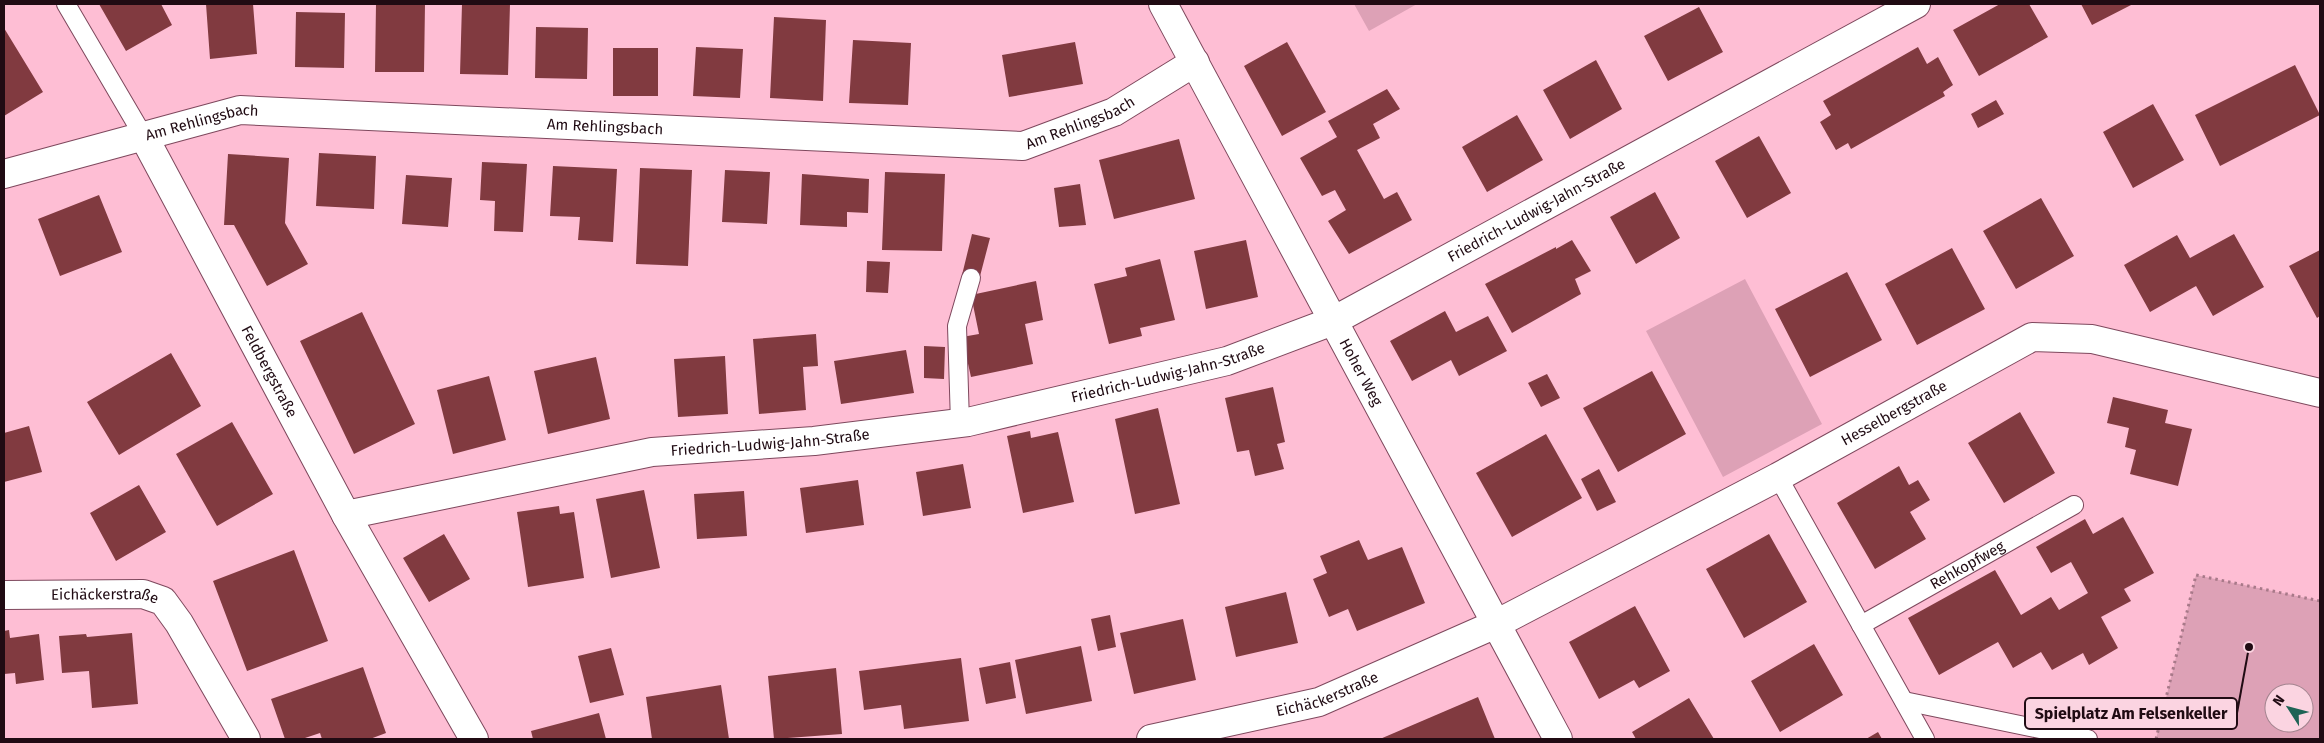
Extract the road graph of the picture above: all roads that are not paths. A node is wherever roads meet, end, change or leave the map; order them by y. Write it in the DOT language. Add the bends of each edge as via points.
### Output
graph roads {
  1 [pos="66,4"];
  2 [pos="1163,4"];
  3 [pos="1916,4"];
  4 [pos="1195,62"];
  5 [pos="144,136"];
  6 [pos="4,174"];
  7 [pos="971,278"];
  8 [pos="1333,321"];
  9 [pos="2320,393"];
  10 [pos="960,423"];
  11 [pos="1778,476"];
  12 [pos="2074,505"];
  13 [pos="346,515"];
  14 [pos="4,595"];
  15 [pos="1496,624"];
  16 [pos="1861,625"];
  17 [pos="1904,701"];
  18 [pos="246,739"];
  19 [pos="474,739"];
  20 [pos="1152,739"];
  21 [pos="1558,739"];
  22 [pos="1925,739"];
  23 [pos="2088,739"];
  1 -- 5 [label="lane, Feldbergstraße"];
  2 -- 4 [label="street, Hoher Weg"];
  3 -- 8 [label="street, Friedrich-Ludwig-Jahn-Straße"];
  4 -- 5 [label="street, Am Rehlingsbach" via="1114,112 1023,146 240,110"];
  4 -- 8 [label="street, Hoher Weg"];
  5 -- 6 [label="street, Am Rehlingsbach"];
  5 -- 13 [label="street, Feldbergstraße"];
  7 -- 10 [label="lane" via="957,326"];
  8 -- 10 [label="street, Friedrich-Ludwig-Jahn-Straße" via="1228,361"];
  8 -- 15 [label="street, Hoher Weg"];
  9 -- 11 [label="street, Hesselbergstraße" via="2092,339 2032,337"];
  10 -- 13 [label="street, Friedrich-Ludwig-Jahn-Straße" via="814,441 652,452"];
  11 -- 15 [label="street, Hesselbergstraße"];
  11 -- 16 [label="lane"];
  12 -- 16 [label="lane, Rehkopfweg"];
  13 -- 19 [label="street, Feldbergstraße"];
  14 -- 18 [label="street, Eichäckerstraße" via="143,594 163,601"];
  15 -- 20 [label="street, Eichäckerstraße" via="1319,702"];
  15 -- 21 [label="street, Hoher Weg"];
  16 -- 17 [label="lane"];
  17 -- 22 [label="lane"];
  17 -- 23 [label="lane"];
}
